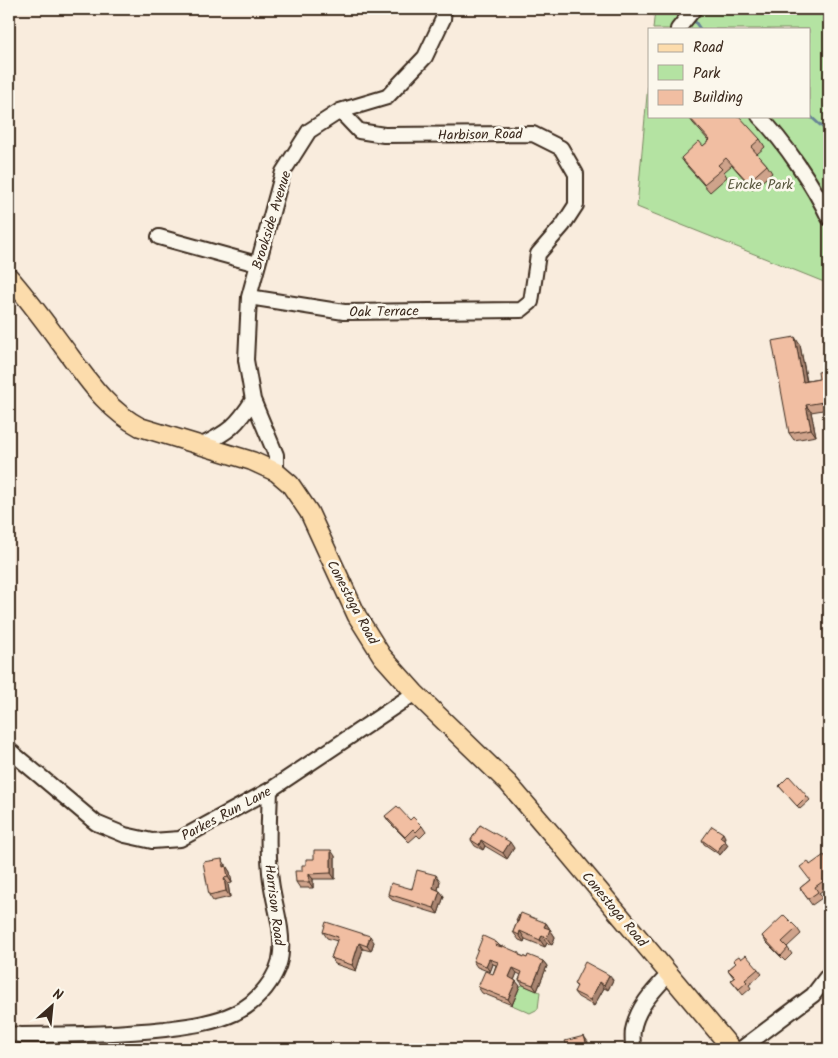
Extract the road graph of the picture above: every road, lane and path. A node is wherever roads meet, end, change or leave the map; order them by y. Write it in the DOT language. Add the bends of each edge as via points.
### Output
graph roads {
  1 [pos="444,9"];
  2 [pos="694,9"];
  3 [pos="681,25"];
  4 [pos="340,111"];
  5 [pos="761,118"];
  6 [pos="829,218"];
  7 [pos="159,237"];
  8 [pos="257,264"];
  9 [pos="9,277"];
  10 [pos="248,297"];
  11 [pos="521,310"];
  12 [pos="253,400"];
  13 [pos="202,445"];
  14 [pos="276,472"];
  15 [pos="415,693"];
  16 [pos="9,750"];
  17 [pos="270,790"];
  18 [pos="669,974"];
  19 [pos="829,974"];
  20 [pos="9,1034"];
  21 [pos="633,1049"];
  22 [pos="732,1049"];
  23 [pos="741,1049"];
  1 -- 4 [label="street, Brookside Avenue" via="443,19 426,57 387,97"];
  2 -- 3 [label="street"];
  4 -- 8 [label="street, Brookside Avenue" via="309,131 283,172"];
  4 -- 11 [label="street, Harbison Road" via="359,131 384,135 533,134 562,148 576,174 576,206 538,254 531,302"];
  5 -- 6 [label="street" via="822,202"];
  7 -- 8 [label="street"];
  8 -- 10 [label="street, Brookside Avenue"];
  9 -- 13 [label="main road, Conestoga Road" via="113,409 140,426"];
  10 -- 11 [label="street, Oak Terrace" via="344,312"];
  10 -- 12 [label="street, Brookside Avenue" via="246,360"];
  12 -- 13 [label="street" via="234,427"];
  12 -- 14 [label="street, Brookside Avenue" via="276,455"];
  13 -- 14 [label="main road, Conestoga Road"];
  14 -- 15 [label="main road, Conestoga Road" via="303,501 357,616 382,656"];
  15 -- 17 [label="street, Parkes Run Lane"];
  15 -- 18 [label="main road, Conestoga Road" via="508,783"];
  16 -- 17 [label="street, Parkes Run Lane" via="96,823 125,835 152,841 180,839"];
  17 -- 20 [label="street, Harrison Road" via="268,842 281,952 275,973 252,1002 226,1016 189,1026 106,1034"];
  18 -- 21 [label="street" via="652,991 639,1013"];
  18 -- 22 [label="main road, Conestoga Road"];
  19 -- 23 [label="street" via="813,995"];
}
